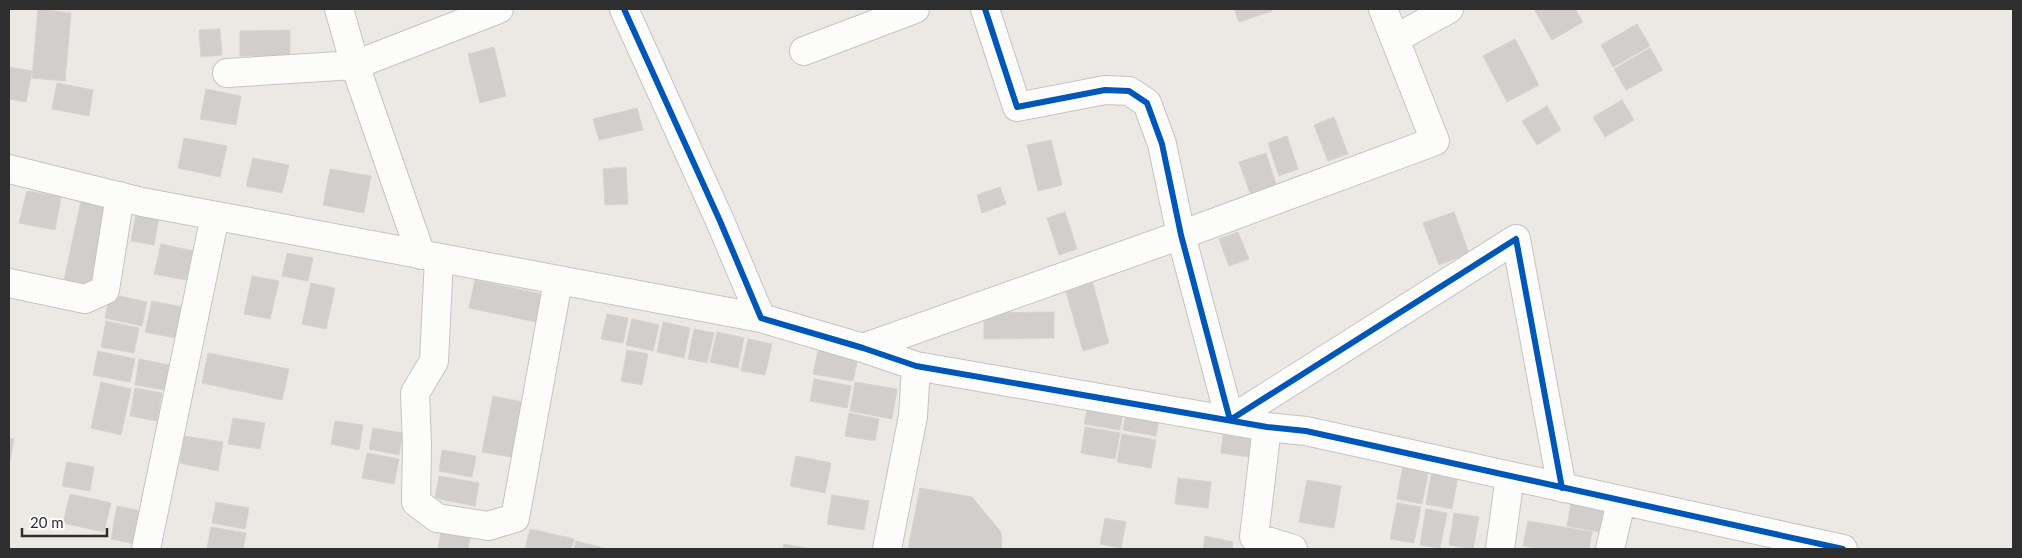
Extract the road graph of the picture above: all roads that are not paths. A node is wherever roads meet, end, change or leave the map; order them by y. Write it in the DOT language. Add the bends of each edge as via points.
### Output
graph roads {
  1 [pos="339,9"];
  2 [pos="499,9"];
  3 [pos="624,9"];
  4 [pos="915,9"];
  5 [pos="985,9"];
  6 [pos="1382,9"];
  7 [pos="1449,9"];
  8 [pos="1395,39"];
  9 [pos="804,51"];
  10 [pos="355,65"];
  11 [pos="227,73"];
  12 [pos="9,169"];
  13 [pos="120,196"];
  14 [pos="215,216"];
  15 [pos="1181,236"];
  16 [pos="430,257"];
  17 [pos="558,282"];
  18 [pos="9,283"];
  19 [pos="761,318"];
  20 [pos="863,348"];
  21 [pos="916,366"];
  22 [pos="1230,420"];
  23 [pos="1267,426"];
  24 [pos="1510,476"];
  25 [pos="1562,488"];
  26 [pos="1621,502"];
  27 [pos="146,549"];
  28 [pos="887,549"];
  29 [pos="1293,549"];
  30 [pos="1500,549"];
  31 [pos="1610,549"];
  32 [pos="1843,549"];
  1 -- 10 [label="street"];
  2 -- 10 [label="street"];
  3 -- 19 [label="street"];
  4 -- 9 [label="street"];
  5 -- 15 [label="street" via="1017,107 1105,90 1129,91 1147,103 1162,144"];
  6 -- 8 [label="street"];
  7 -- 8 [label="street"];
  8 -- 15 [label="street" via="1436,141"];
  10 -- 11 [label="street"];
  10 -- 16 [label="street"];
  12 -- 13 [label="street"];
  13 -- 14 [label="street"];
  13 -- 18 [label="street" via="105,290 85,299"];
  14 -- 16 [label="street"];
  14 -- 27 [label="street"];
  15 -- 20 [label="street"];
  15 -- 22 [label="street"];
  16 -- 17 [label="street"];
  16 -- 17 [label="street" via="434,361 415,393 416,502 437,518 488,526 515,518"];
  17 -- 19 [label="street"];
  19 -- 20 [label="street"];
  20 -- 21 [label="street"];
  21 -- 22 [label="street"];
  21 -- 28 [label="street" via="914,416"];
  22 -- 23 [label="street"];
  22 -- 25 [label="street" via="1516,239"];
  23 -- 24 [label="street" via="1306,431"];
  23 -- 29 [label="street" via="1254,537"];
  24 -- 25 [label="street"];
  24 -- 30 [label="street"];
  25 -- 26 [label="street"];
  26 -- 31 [label="street"];
  26 -- 32 [label="street"];
}
